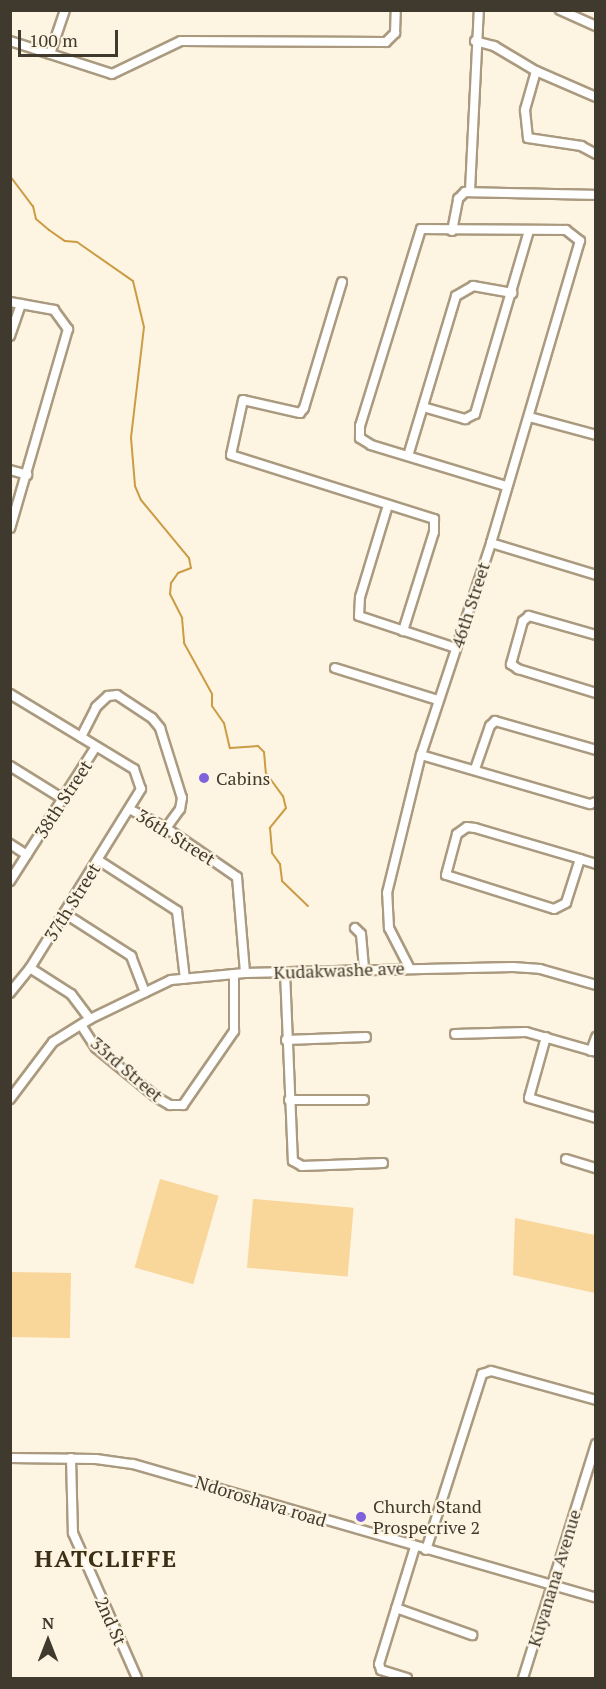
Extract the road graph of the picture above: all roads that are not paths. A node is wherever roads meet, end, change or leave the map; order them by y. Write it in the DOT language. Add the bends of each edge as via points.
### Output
graph roads {
  1 [pos="65,10"];
  2 [pos="396,10"];
  3 [pos="479,10"];
  4 [pos="560,10"];
  5 [pos="596,26"];
  6 [pos="10,40"];
  7 [pos="475,41"];
  8 [pos="50,54"];
  9 [pos="536,71"];
  10 [pos="596,97"];
  11 [pos="596,154"];
  12 [pos="471,191"];
  13 [pos="596,195"];
  14 [pos="452,231"];
  15 [pos="529,231"];
  16 [pos="342,282"];
  17 [pos="512,293"];
  18 [pos="10,302"];
  19 [pos="21,304"];
  20 [pos="10,336"];
  21 [pos="423,407"];
  22 [pos="529,417"];
  23 [pos="596,435"];
  24 [pos="408,456"];
  25 [pos="10,470"];
  26 [pos="27,475"];
  27 [pos="506,486"];
  28 [pos="388,505"];
  29 [pos="10,528"];
  30 [pos="490,543"];
  31 [pos="596,575"];
  32 [pos="403,631"];
  33 [pos="596,635"];
  34 [pos="456,648"];
  35 [pos="335,668"];
  36 [pos="596,693"];
  37 [pos="10,694"];
  38 [pos="438,700"];
  39 [pos="81,737"];
  40 [pos="95,748"];
  41 [pos="596,750"];
  42 [pos="421,755"];
  43 [pos="10,765"];
  44 [pos="475,768"];
  45 [pos="63,799"];
  46 [pos="596,802"];
  47 [pos="131,810"];
  48 [pos="166,828"];
  49 [pos="10,844"];
  50 [pos="27,855"];
  51 [pos="580,859"];
  52 [pos="98,860"];
  53 [pos="596,864"];
  54 [pos="10,881"];
  55 [pos="64,913"];
  56 [pos="355,928"];
  57 [pos="410,967"];
  58 [pos="30,968"];
  59 [pos="364,969"];
  60 [pos="285,972"];
  61 [pos="245,973"];
  62 [pos="234,974"];
  63 [pos="185,979"];
  64 [pos="596,984"];
  65 [pos="146,992"];
  66 [pos="10,993"];
  67 [pos="90,1019"];
  68 [pos="81,1025"];
  69 [pos="455,1034"];
  70 [pos="366,1037"];
  71 [pos="546,1037"];
  72 [pos="596,1037"];
  73 [pos="286,1040"];
  74 [pos="593,1052"];
  75 [pos="10,1099"];
  76 [pos="289,1100"];
  77 [pos="364,1100"];
  78 [pos="596,1118"];
  79 [pos="566,1159"];
  80 [pos="383,1163"];
  81 [pos="596,1168"];
  82 [pos="596,1400"];
  83 [pos="596,1444"];
  84 [pos="10,1458"];
  85 [pos="71,1458"];
  86 [pos="416,1547"];
  87 [pos="426,1550"];
  88 [pos="552,1586"];
  89 [pos="596,1598"];
  90 [pos="396,1608"];
  91 [pos="472,1635"];
  92 [pos="137,1678"];
  93 [pos="406,1678"];
  94 [pos="523,1678"];
  1 -- 8 [label="street"];
  2 -- 8 [label="street" via="394,33 386,42 181,41 112,74"];
  3 -- 7 [label="street"];
  4 -- 5 [label="street"];
  6 -- 8 [label="street"];
  7 -- 9 [label="street" via="494,46"];
  7 -- 12 [label="street"];
  9 -- 10 [label="street"];
  9 -- 11 [label="street" via="525,110 528,138 581,146"];
  12 -- 13 [label="street"];
  12 -- 14 [label="street" via="458,199"];
  14 -- 15 [label="street"];
  14 -- 24 [label="street" via="422,229 358,432 365,443"];
  15 -- 17 [label="street"];
  15 -- 22 [label="street, 46th Street" via="573,231 580,241"];
  16 -- 28 [label="street" via="304,408 300,413 243,400 231,455"];
  17 -- 21 [label="street" via="473,286 456,296"];
  17 -- 21 [label="street" via="475,414 465,419"];
  18 -- 19 [label="street"];
  19 -- 20 [label="street"];
  19 -- 26 [label="street" via="54,310 68,329"];
  21 -- 24 [label="street"];
  22 -- 23 [label="street"];
  22 -- 27 [label="street, 46th Street"];
  24 -- 27 [label="street"];
  25 -- 26 [label="street"];
  26 -- 29 [label="street"];
  27 -- 30 [label="street, 46th Street"];
  28 -- 32 [label="street" via="357,610 364,620"];
  28 -- 32 [label="street" via="434,519 434,532"];
  30 -- 31 [label="street"];
  30 -- 34 [label="street, 46th Street"];
  32 -- 34 [label="street"];
  33 -- 36 [label="street" via="529,616 511,664"];
  34 -- 38 [label="street, 46th Street"];
  35 -- 38 [label="street"];
  37 -- 39 [label="street, 36th Street"];
  38 -- 42 [label="street, 46th Street"];
  39 -- 40 [label="street, 36th Street"];
  39 -- 48 [label="street" via="96,707 108,696 117,695 152,718 160,728 182,798 180,809"];
  40 -- 45 [label="street, 38th Street"];
  40 -- 47 [label="street, 36th Street" via="138,774 141,789"];
  41 -- 44 [label="street" via="495,721"];
  42 -- 44 [label="street"];
  42 -- 57 [label="street, 46th Street" via="386,908 395,942"];
  43 -- 45 [label="street"];
  44 -- 46 [label="street" via="590,804"];
  45 -- 50 [label="street, 38th Street"];
  47 -- 48 [label="street, 36th Street"];
  47 -- 52 [label="street, 37th Street"];
  48 -- 61 [label="street, 36th Street" via="237,877"];
  49 -- 50 [label="street"];
  50 -- 54 [label="street, 38th Street"];
  51 -- 51 [label="street" via="467,827 457,834 446,875 554,909 566,903"];
  51 -- 53 [label="street"];
  52 -- 55 [label="street, 37th Street"];
  52 -- 63 [label="street" via="177,911"];
  55 -- 58 [label="street, 37th Street"];
  55 -- 65 [label="street" via="131,956"];
  56 -- 59 [label="street" via="361,934"];
  57 -- 59 [label="street, Kudakwashe ave"];
  57 -- 64 [label="street, Kudakwashe ave" via="530,968"];
  58 -- 66 [label="street, 37th Street"];
  58 -- 67 [label="street, 33rd Street" via="71,994"];
  59 -- 60 [label="street, Kudakwashe ave"];
  60 -- 61 [label="street, Kudakwashe ave"];
  60 -- 73 [label="street"];
  61 -- 62 [label="street, Kudakwashe ave"];
  62 -- 63 [label="street, Kudakwashe ave"];
  62 -- 68 [label="street, 33rd Street" via="234,1031 189,1100 178,1106 163,1102 96,1048"];
  63 -- 65 [label="street, Kudakwashe ave"];
  65 -- 67 [label="street, Kudakwashe ave"];
  67 -- 68 [label="street, Kudakwashe ave"];
  68 -- 75 [label="street, Kudakwashe ave" via="48,1047"];
  69 -- 71 [label="street" via="515,1031"];
  70 -- 73 [label="street"];
  71 -- 74 [label="street"];
  71 -- 78 [label="street" via="529,1098"];
  72 -- 74 [label="street"];
  73 -- 76 [label="street"];
  76 -- 77 [label="street"];
  76 -- 80 [label="street" via="293,1161 297,1165"];
  79 -- 81 [label="street"];
  82 -- 87 [label="street" via="491,1371 482,1374"];
  83 -- 88 [label="street, Kuyanana Avenue"];
  84 -- 85 [label="street, Ndoroshava road"];
  85 -- 86 [label="street, Ndoroshava road" via="143,1467"];
  85 -- 92 [label="street, 2nd St" via="73,1533"];
  86 -- 87 [label="street, Ndoroshava road"];
  86 -- 90 [label="street"];
  87 -- 88 [label="street, Ndoroshava road"];
  88 -- 89 [label="street, Ndoroshava road"];
  88 -- 94 [label="street, Kuyanana Avenue"];
  90 -- 91 [label="street"];
  90 -- 93 [label="street" via="379,1668"];
}
